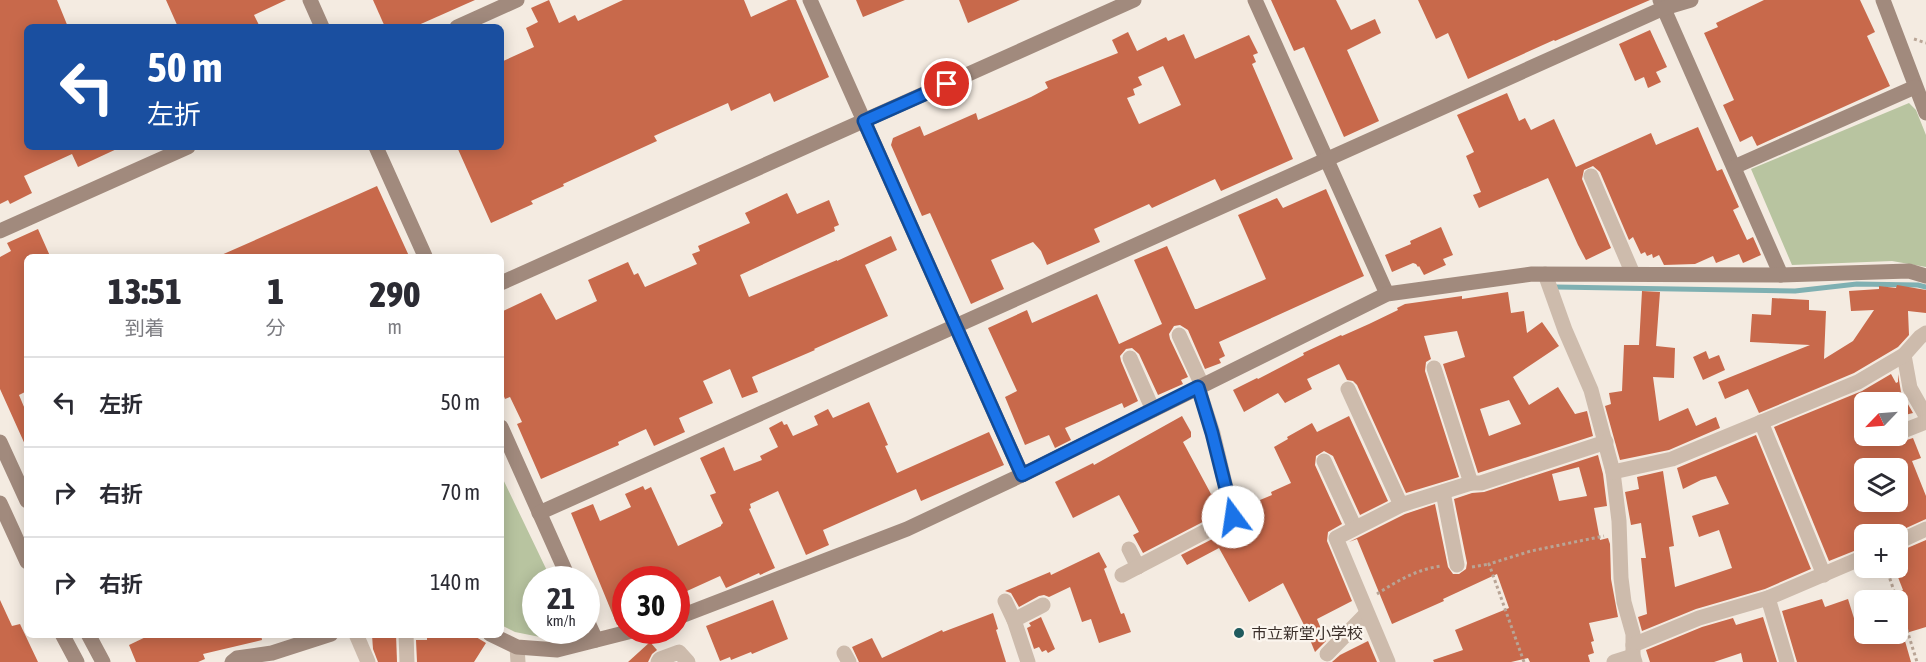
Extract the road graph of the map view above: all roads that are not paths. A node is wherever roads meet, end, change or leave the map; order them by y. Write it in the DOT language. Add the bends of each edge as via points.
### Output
graph roads {
  1 [pos="310,0"];
  2 [pos="517,0"];
  3 [pos="810,0"];
  4 [pos="1134,0"];
  5 [pos="1254,0"];
  6 [pos="1691,0"];
  7 [pos="1883,0"];
  8 [pos="1662,4"];
  9 [pos="321,24"];
  10 [pos="464,24"];
  11 [pos="1915,87"];
  12 [pos="1926,113"];
  13 [pos="864,121"];
  14 [pos="182,150"];
  15 [pos="377,150"];
  16 [pos="1327,160"];
  17 [pos="1734,167"];
  18 [pos="1591,176"];
  19 [pos="0,231"];
  20 [pos="424,254"];
  21 [pos="1633,274"];
  22 [pos="1781,275"];
  23 [pos="1926,276"];
  24 [pos="1547,280"];
  25 [pos="504,282"];
  26 [pos="1388,294"];
  27 [pos="1926,322"];
  28 [pos="956,326"];
  29 [pos="1179,335"];
  30 [pos="1923,335"];
  31 [pos="1904,355"];
  32 [pos="1130,358"];
  33 [pos="1434,368"];
  34 [pos="1348,389"];
  35 [pos="1201,393"];
  36 [pos="1154,410"];
  37 [pos="1926,416"];
  38 [pos="1761,422"];
  39 [pos="1926,422"];
  40 [pos="1908,429"];
  41 [pos="504,434"];
  42 [pos="0,442"];
  43 [pos="1606,442"];
  44 [pos="1324,461"];
  45 [pos="1613,472"];
  46 [pos="1022,475"];
  47 [pos="1471,483"];
  48 [pos="1443,492"];
  49 [pos="24,493"];
  50 [pos="24,498"];
  51 [pos="1401,505"];
  52 [pos="0,506"];
  53 [pos="539,513"];
  54 [pos="1355,528"];
  55 [pos="1926,530"];
  56 [pos="1908,538"];
  57 [pos="1129,549"];
  58 [pos="24,556"];
  59 [pos="1854,562"];
  60 [pos="1457,565"];
  61 [pos="563,566"];
  62 [pos="1138,567"];
  63 [pos="1122,575"];
  64 [pos="1824,575"];
  65 [pos="1768,598"];
  66 [pos="1005,601"];
  67 [pos="1043,605"];
  68 [pos="1365,608"];
  69 [pos="690,613"];
  70 [pos="1014,620"];
  71 [pos="1346,635"];
  72 [pos="64,638"];
  73 [pos="90,638"];
  74 [pos="316,638"];
  75 [pos="358,638"];
  76 [pos="406,638"];
  77 [pos="496,638"];
  78 [pos="580,644"];
  79 [pos="1353,650"];
  80 [pos="518,654"];
  81 [pos="1327,654"];
  82 [pos="1634,654"];
  83 [pos="77,662"];
  84 [pos="103,662"];
  85 [pos="232,662"];
  86 [pos="368,662"];
  87 [pos="407,662"];
  88 [pos="658,662"];
  89 [pos="688,662"];
  90 [pos="1028,662"];
  91 [pos="1388,662"];
  92 [pos="1614,662"];
  93 [pos="1786,662"];
  1 -- 9 [label="street"];
  2 -- 10 [label="street"];
  3 -- 13 [label="street"];
  4 -- 13 [label="street"];
  5 -- 16 [label="street"];
  6 -- 8 [label="street"];
  7 -- 11 [label="street"];
  8 -- 16 [label="street"];
  8 -- 17 [label="street"];
  11 -- 12 [label="street"];
  11 -- 17 [label="street"];
  13 -- 25 [label="street"];
  13 -- 28 [label="street"];
  14 -- 19 [label="street"];
  15 -- 20 [label="street"];
  16 -- 26 [label="street"];
  16 -- 28 [label="street"];
  17 -- 22 [label="street"];
  18 -- 21 [label="street"];
  21 -- 22 [label="street"];
  21 -- 24 [label="street"];
  22 -- 23 [label="street" via="1909,271"];
  24 -- 26 [label="street" via="1533,273"];
  24 -- 43 [label="street" via="1591,390"];
  26 -- 35 [label="street"];
  27 -- 30 [label="street"];
  28 -- 46 [label="street"];
  28 -- 53 [label="street"];
  29 -- 35 [label="street"];
  30 -- 31 [label="street"];
  31 -- 37 [label="street" via="1910,388"];
  31 -- 38 [label="street" via="1858,382"];
  32 -- 36 [label="street"];
  33 -- 47 [label="street"];
  34 -- 51 [label="street"];
  35 -- 36 [label="street"];
  35 -- 62 [label="street" via="1233,517"];
  36 -- 46 [label="street"];
  38 -- 45 [label="street" via="1672,459"];
  38 -- 64 [label="street"];
  39 -- 40 [label="street"];
  41 -- 53 [label="street"];
  42 -- 49 [label="street"];
  43 -- 45 [label="street"];
  43 -- 47 [label="street"];
  44 -- 54 [label="street"];
  45 -- 82 [label="street" via="1621,578"];
  46 -- 69 [label="street" via="907,529"];
  47 -- 48 [label="street"];
  48 -- 51 [label="street"];
  48 -- 60 [label="street"];
  50 -- 52 [label="street"];
  51 -- 54 [label="street"];
  52 -- 58 [label="street"];
  53 -- 61 [label="street"];
  54 -- 68 [label="street" via="1336,538"];
  55 -- 56 [label="street"];
  57 -- 62 [label="street"];
  59 -- 64 [label="street"];
  62 -- 63 [label="street"];
  64 -- 65 [label="street"];
  65 -- 82 [label="street" via="1699,618"];
  65 -- 93 [label="street"];
  66 -- 70 [label="street"];
  67 -- 70 [label="street"];
  68 -- 71 [label="street"];
  68 -- 91 [label="street"];
  70 -- 90 [label="street"];
  71 -- 79 [label="street"];
  71 -- 81 [label="street"];
  72 -- 83 [label="street"];
  73 -- 84 [label="street"];
  74 -- 85 [label="street" via="272,654"];
  75 -- 86 [label="street"];
  76 -- 87 [label="street"];
  77 -- 80 [label="street"];
  78 -- 80 [label="street"];
  82 -- 92 [label="street"];
  88 -- 89 [label="street" via="679,652"];
}
